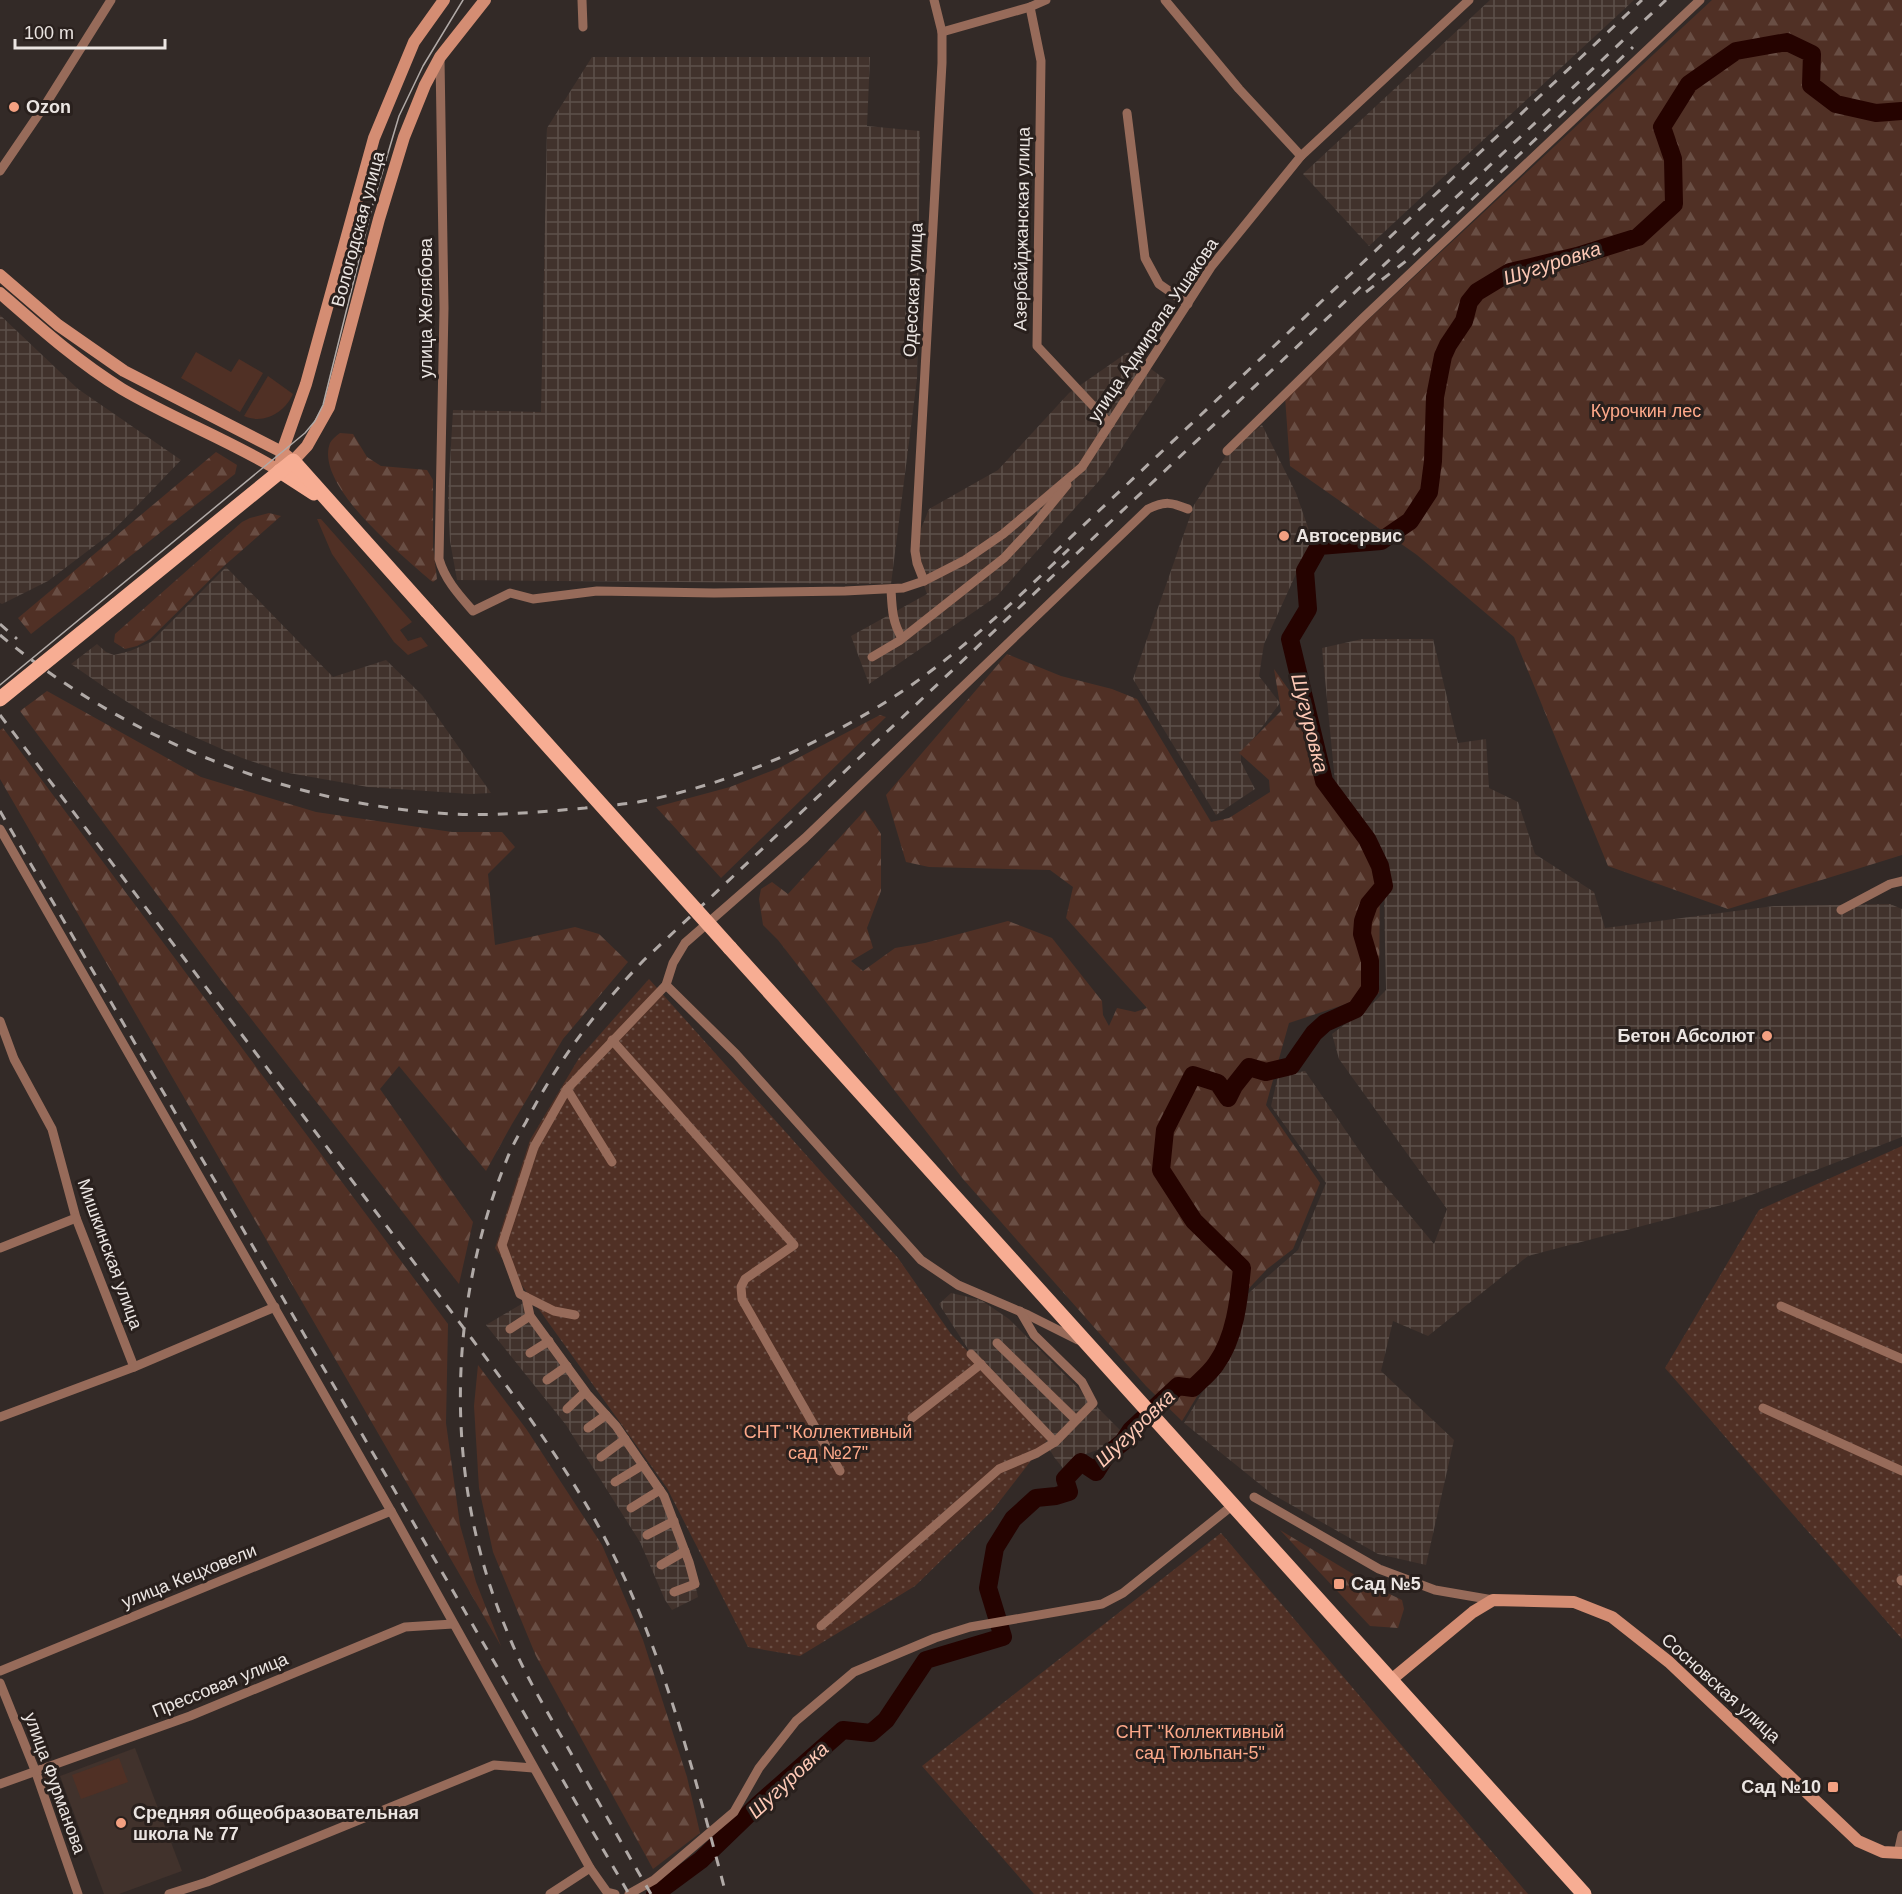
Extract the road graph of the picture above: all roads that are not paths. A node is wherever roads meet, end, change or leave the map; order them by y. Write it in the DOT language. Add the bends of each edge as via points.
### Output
graph roads {
  1 [pos="111,0"];
  2 [pos="444,0"];
  3 [pos="485,0"];
  4 [pos="582,0"];
  5 [pos="934,0"];
  6 [pos="1046,0"];
  7 [pos="1165,0"];
  8 [pos="1469,0"];
  9 [pos="1700,0"];
  10 [pos="1030,7"];
  11 [pos="583,27"];
  12 [pos="942,32"];
  13 [pos="440,57"];
  14 [pos="1127,113"];
  15 [pos="1301,156"];
  16 [pos="0,171"];
  17 [pos="0,275"];
  18 [pos="0,294"];
  19 [pos="1188,304"];
  20 [pos="1110,424"];
  21 [pos="1227,451"];
  22 [pos="287,457"];
  23 [pos="1082,467"];
  24 [pos="280,471"];
  25 [pos="329,502"];
  26 [pos="1188,509"];
  27 [pos="439,559"];
  28 [pos="924,581"];
  29 [pos="891,588"];
  30 [pos="902,638"];
  31 [pos="872,657"];
  32 [pos="0,699"];
  33 [pos="0,830"];
  34 [pos="1902,881"];
  35 [pos="1841,910"];
  36 [pos="666,985"];
  37 [pos="0,1021"];
  38 [pos="612,1040"];
  39 [pos="567,1089"];
  40 [pos="612,1162"];
  41 [pos="76,1218"];
  42 [pos="0,1248"];
  43 [pos="526,1297"];
  44 [pos="1781,1306"];
  45 [pos="275,1307"];
  46 [pos="1020,1311"];
  47 [pos="575,1315"];
  48 [pos="530,1316"];
  49 [pos="510,1329"];
  50 [pos="549,1341"];
  51 [pos="997,1343"];
  52 [pos="1088,1345"];
  53 [pos="530,1353"];
  54 [pos="971,1354"];
  55 [pos="1902,1359"];
  56 [pos="981,1364"];
  57 [pos="567,1366"];
  58 [pos="134,1367"];
  59 [pos="547,1380"];
  60 [pos="585,1392"];
  61 [pos="1763,1408"];
  62 [pos="567,1409"];
  63 [pos="606,1415"];
  64 [pos="0,1417"];
  65 [pos="912,1418"];
  66 [pos="1076,1420"];
  67 [pos="588,1428"];
  68 [pos="626,1439"];
  69 [pos="1055,1442"];
  70 [pos="601,1457"];
  71 [pos="643,1465"];
  72 [pos="840,1471"];
  73 [pos="1902,1471"];
  74 [pos="615,1482"];
  75 [pos="660,1490"];
  76 [pos="1254,1497"];
  77 [pos="1233,1505"];
  78 [pos="631,1508"];
  79 [pos="391,1511"];
  80 [pos="674,1521"];
  81 [pos="647,1535"];
  82 [pos="685,1551"];
  83 [pos="661,1565"];
  84 [pos="674,1592"];
  85 [pos="1493,1600"];
  86 [pos="453,1624"];
  87 [pos="820,1626"];
  88 [pos="0,1671"];
  89 [pos="1391,1680"];
  90 [pos="0,1683"];
  91 [pos="533,1768"];
  92 [pos="34,1770"];
  93 [pos="0,1784"];
  94 [pos="1902,1835"];
  95 [pos="1900,1853"];
  96 [pos="590,1868"];
  97 [pos="78,1894"];
  98 [pos="169,1894"];
  99 [pos="550,1894"];
  100 [pos="615,1894"];
  101 [pos="629,1894"];
  102 [pos="1584,1894"];
  1 -- 16 [label="street"];
  2 -- 22 [label="main road, Вологодская улица" via="414,42 374,138"];
  3 -- 13 [label="main road, Вологодская улица"];
  4 -- 11 [label="street"];
  5 -- 12 [label="street, Одесская улица"];
  6 -- 10 [label="street"];
  7 -- 15 [label="street"];
  8 -- 15 [label="street, улица Адмирала Ушакова"];
  9 -- 21 [label="street"];
  10 -- 12 [label="street"];
  10 -- 20 [label="street, Азербайджанская улица" via="1041,61 1037,346"];
  12 -- 28 [label="street, Одесская улица" via="915,551"];
  13 -- 22 [label="main road, Вологодская улица" via="404,137 329,407 307,446"];
  13 -- 27 [label="street, улица Желябова" via="444,308"];
  14 -- 19 [label="street" via="1145,258 1159,284"];
  15 -- 19 [label="street, улица Адмирала Ушакова" via="1211,267"];
  17 -- 22 [label="main road" via="58,326 124,371"];
  18 -- 24 [label="main road" via="91,369 152,406 226,440"];
  19 -- 20 [label="street, улица Адмирала Ушакова"];
  20 -- 23 [label="street, улица Адмирала Ушакова"];
  22 -- 24 [label="main road, Вологодская улица"];
  22 -- 25 [label="main road"];
  23 -- 28 [label="street, улица Адмирала Ушакова" via="1003,534"];
  23 -- 30 [label="street" via="1004,558"];
  24 -- 25 [label="main road"];
  24 -- 32 [label="main road, Вологодская улица, bridge"];
  25 -- 52 [label="main road, bridge"];
  26 -- 36 [label="street" via="1161,503 1148,509 805,838 685,943"];
  27 -- 29 [label="street, улица Адмирала Ушакова" via="455,591 474,611 510,593 533,600 597,591 714,593"];
  28 -- 29 [label="street, улица Адмирала Ушакова"];
  29 -- 30 [label="street" via="892,617"];
  30 -- 31 [label="street"];
  33 -- 45 [label="street"];
  34 -- 35 [label="street"];
  36 -- 38 [label="street"];
  36 -- 46 [label="street" via="736,1054 921,1260 958,1286"];
  37 -- 41 [label="street, Мишкинская улица" via="14,1059 52,1129"];
  38 -- 39 [label="street"];
  38 -- 72 [label="street" via="794,1245 745,1279 742,1299"];
  39 -- 40 [label="street"];
  39 -- 43 [label="street" via="534,1147 502,1245 520,1294"];
  41 -- 42 [label="street"];
  41 -- 58 [label="street, Мишкинская улица"];
  43 -- 47 [label="street" via="554,1311"];
  43 -- 48 [label="street"];
  44 -- 55 [label="street"];
  45 -- 58 [label="street"];
  45 -- 79 [label="street"];
  46 -- 52 [label="street"];
  46 -- 66 [label="street" via="1034,1335 1082,1382 1093,1403"];
  48 -- 49 [label="street"];
  48 -- 50 [label="street"];
  50 -- 53 [label="street"];
  50 -- 57 [label="street"];
  51 -- 66 [label="street"];
  52 -- 77 [label="main road"];
  54 -- 56 [label="street"];
  56 -- 65 [label="street"];
  56 -- 69 [label="street"];
  57 -- 59 [label="street"];
  57 -- 60 [label="street"];
  58 -- 64 [label="street"];
  60 -- 62 [label="street"];
  60 -- 63 [label="street"];
  61 -- 73 [label="street"];
  63 -- 67 [label="street"];
  63 -- 68 [label="street"];
  66 -- 69 [label="street"];
  68 -- 70 [label="street"];
  68 -- 71 [label="street"];
  69 -- 87 [label="street" via="999,1469"];
  71 -- 74 [label="street"];
  71 -- 75 [label="street"];
  75 -- 78 [label="street"];
  75 -- 80 [label="street"];
  76 -- 85 [label="street" via="1378,1569 1435,1590"];
  77 -- 89 [label="main road"];
  77 -- 101 [label="street" via="1123,1593 1102,1604 970,1627 854,1672 796,1720 759,1768 734,1812 654,1880"];
  79 -- 86 [label="street"];
  79 -- 88 [label="street, улица Кецховели"];
  80 -- 81 [label="street"];
  80 -- 82 [label="street"];
  82 -- 83 [label="street"];
  82 -- 84 [label="street" via="695,1584"];
  85 -- 89 [label="main road"];
  85 -- 95 [label="main road, Сосновская улица" via="1574,1602 1612,1617 1669,1662 1858,1841 1883,1852"];
  86 -- 91 [label="street"];
  86 -- 92 [label="street, Прессовая улица" via="405,1627 190,1716"];
  89 -- 102 [label="main road"];
  90 -- 92 [label="street, улица Фурманова"];
  91 -- 96 [label="street"];
  91 -- 98 [label="street" via="494,1766"];
  92 -- 93 [label="street, Прессовая улица"];
  92 -- 97 [label="street, улица Фурманова"];
  94 -- 95 [label="street"];
  96 -- 99 [label="street"];
  96 -- 100 [label="street" via="608,1892"];
}
